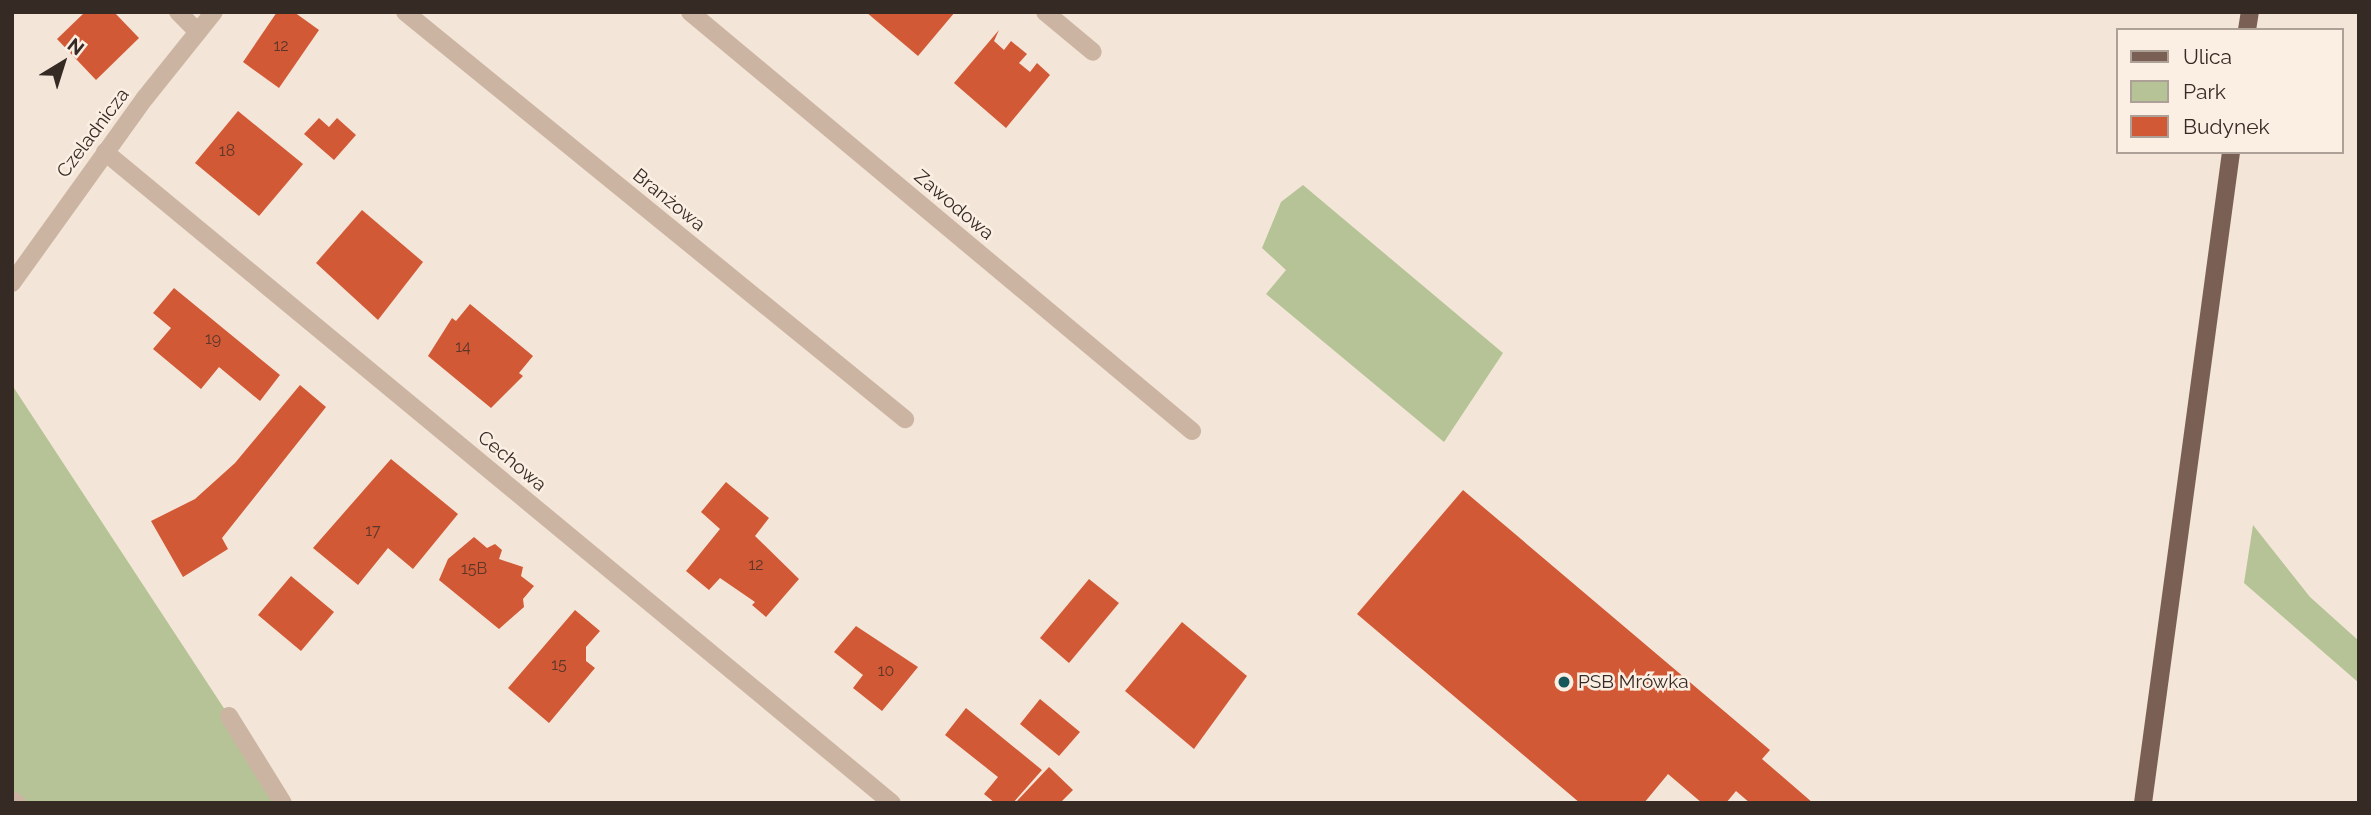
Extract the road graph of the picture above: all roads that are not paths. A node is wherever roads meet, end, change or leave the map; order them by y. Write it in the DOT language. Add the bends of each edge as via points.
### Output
graph roads {
  1 [pos="178,12"];
  2 [pos="214,12"];
  3 [pos="405,12"];
  4 [pos="690,12"];
  5 [pos="1045,12"];
  6 [pos="198,32"];
  7 [pos="1093,52"];
  8 [pos="105,152"];
  9 [pos="2231,154"];
  10 [pos="12,283"];
  11 [pos="905,419"];
  12 [pos="1192,431"];
  13 [pos="229,716"];
  14 [pos="283,803"];
  15 [pos="891,803"];
  16 [pos="2143,803"];
  1 -- 6 [label="street"];
  2 -- 6 [label="street, Czeladnicza"];
  3 -- 11 [label="street, Branżowa"];
  4 -- 12 [label="street, Zawodowa"];
  5 -- 7 [label="street"];
  6 -- 8 [label="street, Czeladnicza"];
  8 -- 10 [label="street, Czeladnicza"];
  8 -- 15 [label="street, Cechowa"];
  9 -- 16 [label="main road"];
  13 -- 14 [label="street"];
}
